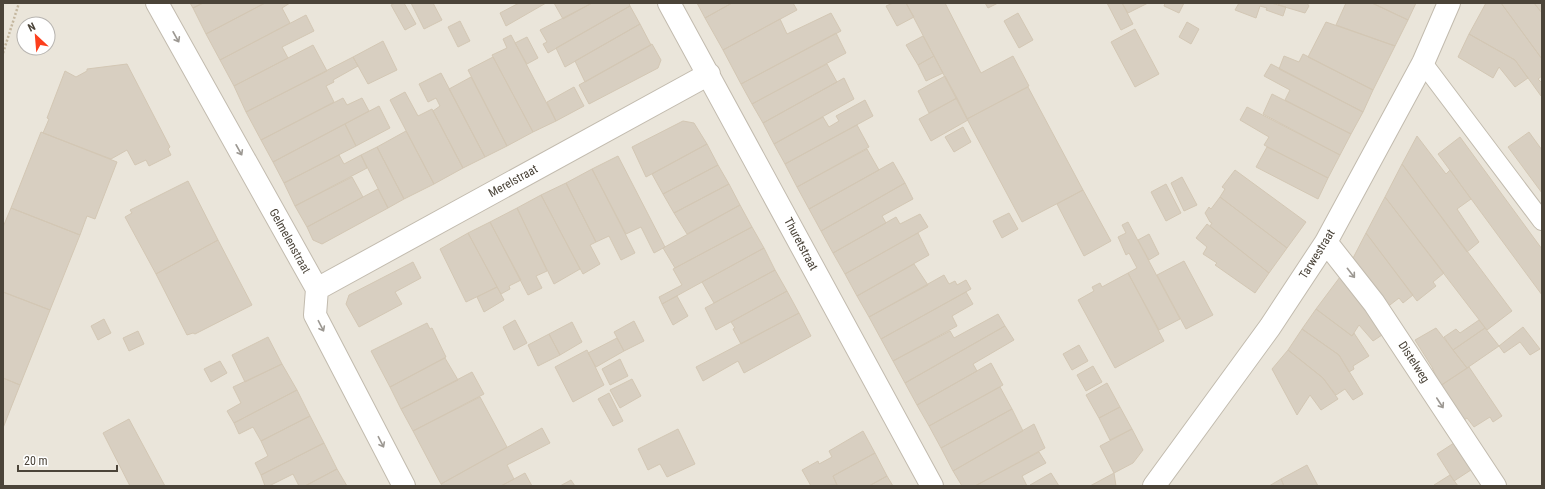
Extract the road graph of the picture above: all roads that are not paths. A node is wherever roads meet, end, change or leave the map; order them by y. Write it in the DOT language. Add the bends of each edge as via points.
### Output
graph roads {
  1 [pos="157,3"];
  2 [pos="669,3"];
  3 [pos="1449,3"];
  4 [pos="1423,63"];
  5 [pos="708,74"];
  6 [pos="1542,221"];
  7 [pos="1326,242"];
  8 [pos="317,289"];
  9 [pos="404,486"];
  10 [pos="932,486"];
  11 [pos="1154,486"];
  12 [pos="1495,486"];
  1 -- 8 [label="street, Gelmelenstraat, one-way"];
  2 -- 5 [label="street, Thuretstraat"];
  3 -- 4 [label="street, Tarwestraat"];
  4 -- 6 [label="lane"];
  4 -- 7 [label="street, Tarwestraat"];
  5 -- 8 [label="street, Merelstraat"];
  5 -- 10 [label="street, Thuretstraat"];
  7 -- 11 [label="street, Tarwestraat" via="1270,327"];
  7 -- 12 [label="street, Distelweg, one-way" via="1374,303"];
  8 -- 9 [label="street, one-way" via="315,315"];
}
